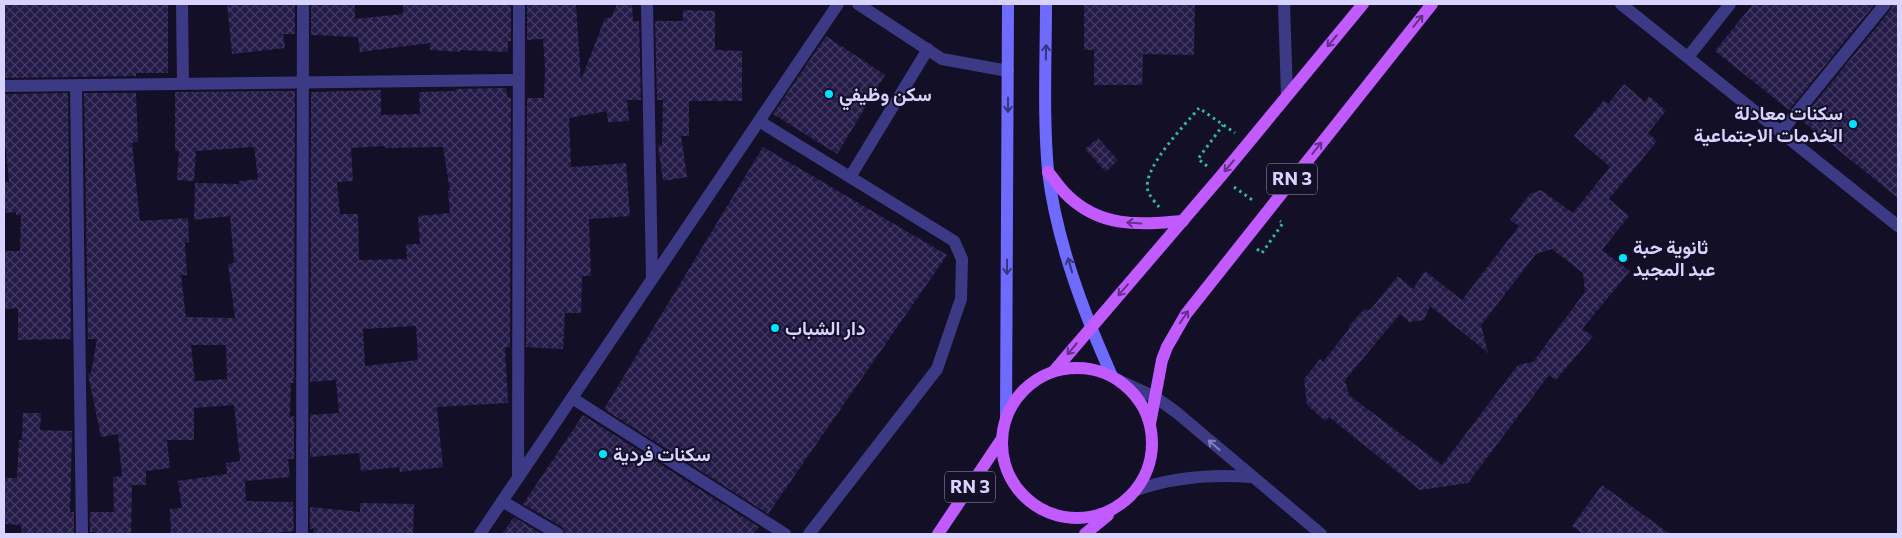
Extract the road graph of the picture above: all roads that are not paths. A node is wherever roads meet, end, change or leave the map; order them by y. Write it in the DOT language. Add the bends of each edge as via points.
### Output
graph roads {
  1 [pos="182,4"];
  2 [pos="303,4"];
  3 [pos="519,4"];
  4 [pos="647,4"];
  5 [pos="838,4"];
  6 [pos="858,4"];
  7 [pos="1008,4"];
  8 [pos="1046,4"];
  9 [pos="1284,4"];
  10 [pos="1363,4"];
  11 [pos="1432,4"];
  12 [pos="1621,4"];
  13 [pos="1730,4"];
  14 [pos="1885,4"];
  15 [pos="928,49"];
  16 [pos="1688,57"];
  17 [pos="1008,71"];
  18 [pos="518,80"];
  19 [pos="302,82"];
  20 [pos="183,83"];
  21 [pos="4,86"];
  22 [pos="76,86"];
  23 [pos="1286,96"];
  24 [pos="759,121"];
  25 [pos="1782,132"];
  26 [pos="1048,172"];
  27 [pos="850,177"];
  28 [pos="1183,221"];
  29 [pos="1898,226"];
  30 [pos="652,279"];
  31 [pos="1090,328"];
  32 [pos="1054,371"];
  33 [pos="1115,378"];
  34 [pos="1155,397"];
  35 [pos="572,398"];
  36 [pos="1006,417"];
  37 [pos="1150,424"];
  38 [pos="1001,440"];
  39 [pos="1251,477"];
  40 [pos="518,478"];
  41 [pos="1136,490"];
  42 [pos="502,501"];
  43 [pos="1114,509"];
  44 [pos="82,534"];
  45 [pos="302,534"];
  46 [pos="480,534"];
  47 [pos="558,534"];
  48 [pos="785,534"];
  49 [pos="809,534"];
  50 [pos="938,534"];
  51 [pos="1085,534"];
  52 [pos="1321,534"];
  1 -- 20 [label="street"];
  2 -- 19 [label="street"];
  3 -- 18 [label="street"];
  4 -- 30 [label="street"];
  5 -- 24 [label="street"];
  6 -- 15 [label="street"];
  7 -- 17 [label="main road"];
  26 -- 8 [label="main road, one-way"];
  9 -- 23 [label="street"];
  10 -- 23 [label="main road, RN 3, one-way"];
  34 -- 11 [label="main road, RN 3, one-way" via="1162,360 1173,333 1186,314"];
  12 -- 16 [label="street"];
  13 -- 16 [label="street"];
  14 -- 25 [label="street"];
  15 -- 17 [label="street" via="942,59"];
  15 -- 27 [label="street"];
  16 -- 25 [label="street"];
  17 -- 36 [label="main road, one-way"];
  18 -- 19 [label="street"];
  18 -- 40 [label="street"];
  19 -- 20 [label="street"];
  19 -- 45 [label="street"];
  20 -- 22 [label="street"];
  21 -- 22 [label="street"];
  22 -- 44 [label="street"];
  23 -- 28 [label="main road, RN 3, one-way"];
  24 -- 27 [label="street"];
  24 -- 30 [label="street"];
  25 -- 29 [label="street"];
  28 -- 26 [label="main road, one-way" via="1138,224 1111,221 1086,210 1065,193"];
  31 -- 26 [label="main road, one-way" via="1058,223"];
  27 -- 49 [label="street" via="954,241 962,259 961,299 937,369"];
  28 -- 31 [label="main road, RN 3, one-way"];
  30 -- 35 [label="street"];
  31 -- 32 [label="main road, RN 3, one-way"];
  31 -- 33 [label="main road"];
  32 -- 33 [label="main road" via="1074,367 1094,369"];
  32 -- 36 [label="main road" via="1033,381 1017,397"];
  33 -- 34 [label="street"];
  33 -- 37 [label="main road" via="1132,392"];
  34 -- 37 [label="main road, RN 3"];
  39 -- 34 [label="street, one-way"];
  35 -- 40 [label="street"];
  35 -- 48 [label="street"];
  36 -- 38 [label="main road"];
  37 -- 41 [label="main road" via="1152,447 1147,470"];
  38 -- 43 [label="main road" via="1004,463 1013,484 1028,501 1041,509 1070,519 1092,518"];
  38 -- 50 [label="main road, RN 3"];
  39 -- 41 [label="street" via="1196,476"];
  39 -- 52 [label="street"];
  40 -- 42 [label="street"];
  41 -- 43 [label="main road"];
  42 -- 46 [label="street"];
  42 -- 47 [label="street"];
  43 -- 51 [label="main road"];
}
